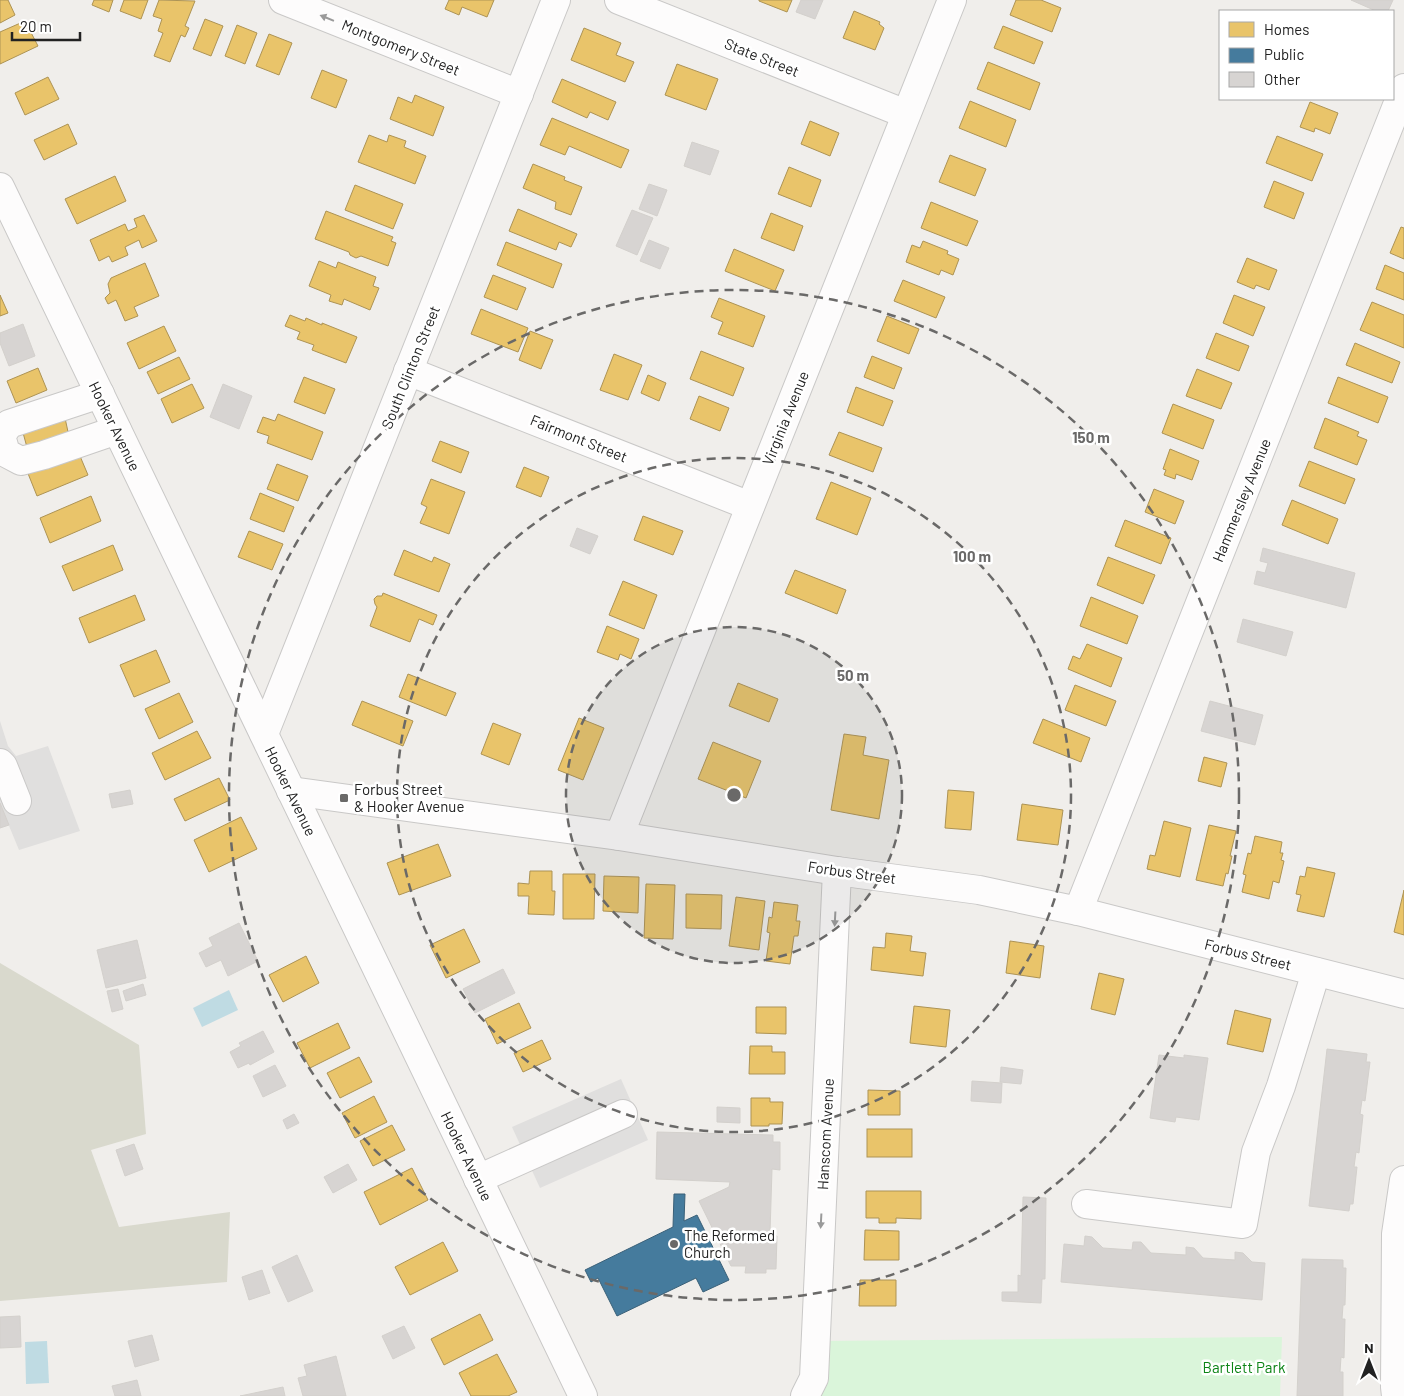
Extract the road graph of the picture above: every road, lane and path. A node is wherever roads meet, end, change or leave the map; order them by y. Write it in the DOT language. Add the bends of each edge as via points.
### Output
graph roads {
  1 [pos="283,0"];
  2 [pos="556,0"];
  3 [pos="619,0"];
  4 [pos="952,0"];
  5 [pos="1404,88"];
  6 [pos="519,94"];
  7 [pos="906,114"];
  8 [pos="0,186"];
  9 [pos="408,370"];
  10 [pos="100,394"];
  11 [pos="117,430"];
  12 [pos="750,506"];
  13 [pos="264,734"];
  14 [pos="0,763"];
  15 [pos="291,790"];
  16 [pos="17,801"];
  17 [pos="619,836"];
  18 [pos="837,871"];
  19 [pos="1078,911"];
  20 [pos="1316,972"];
  21 [pos="1404,994"];
  22 [pos="623,1114"];
  23 [pos="478,1179"];
  24 [pos="1404,1180"];
  25 [pos="1086,1204"];
  26 [pos="582,1396"];
  27 [pos="805,1396"];
  28 [pos="1396,1396"];
  6 -- 1 [label="street, Montgomery Street, one-way"];
  2 -- 6 [label="street, South Clinton Street"];
  3 -- 7 [label="street, State Street"];
  4 -- 7 [label="street, Virginia Avenue"];
  5 -- 19 [label="street, Hammersley Avenue"];
  6 -- 9 [label="street, South Clinton Street"];
  7 -- 12 [label="street, Virginia Avenue"];
  8 -- 10 [label="street, Hooker Avenue"];
  9 -- 12 [label="street, Fairmont Street"];
  9 -- 13 [label="street, South Clinton Street"];
  10 -- 11 [label="street, Hooker Avenue"];
  10 -- 11 [label="street" via="9,424 1,436 6,453 21,461"];
  11 -- 13 [label="street, Hooker Avenue"];
  12 -- 17 [label="street, Virginia Avenue"];
  13 -- 15 [label="street, Hooker Avenue"];
  14 -- 16 [label="street"];
  15 -- 17 [label="street, Forbus Street"];
  15 -- 23 [label="street, Hooker Avenue"];
  17 -- 18 [label="street, Forbus Street"];
  18 -- 19 [label="street, Forbus Street" via="979,890"];
  18 -- 27 [label="street, Hanscom Avenue, one-way" via="814,1378"];
  19 -- 20 [label="street, Forbus Street"];
  20 -- 21 [label="street, Forbus Street"];
  20 -- 25 [label="street" via="1281,1086 1256,1152 1244,1224"];
  22 -- 23 [label="street"];
  23 -- 26 [label="street, Hooker Avenue"];
  24 -- 28 [label="street" via="1396,1234"];
}
